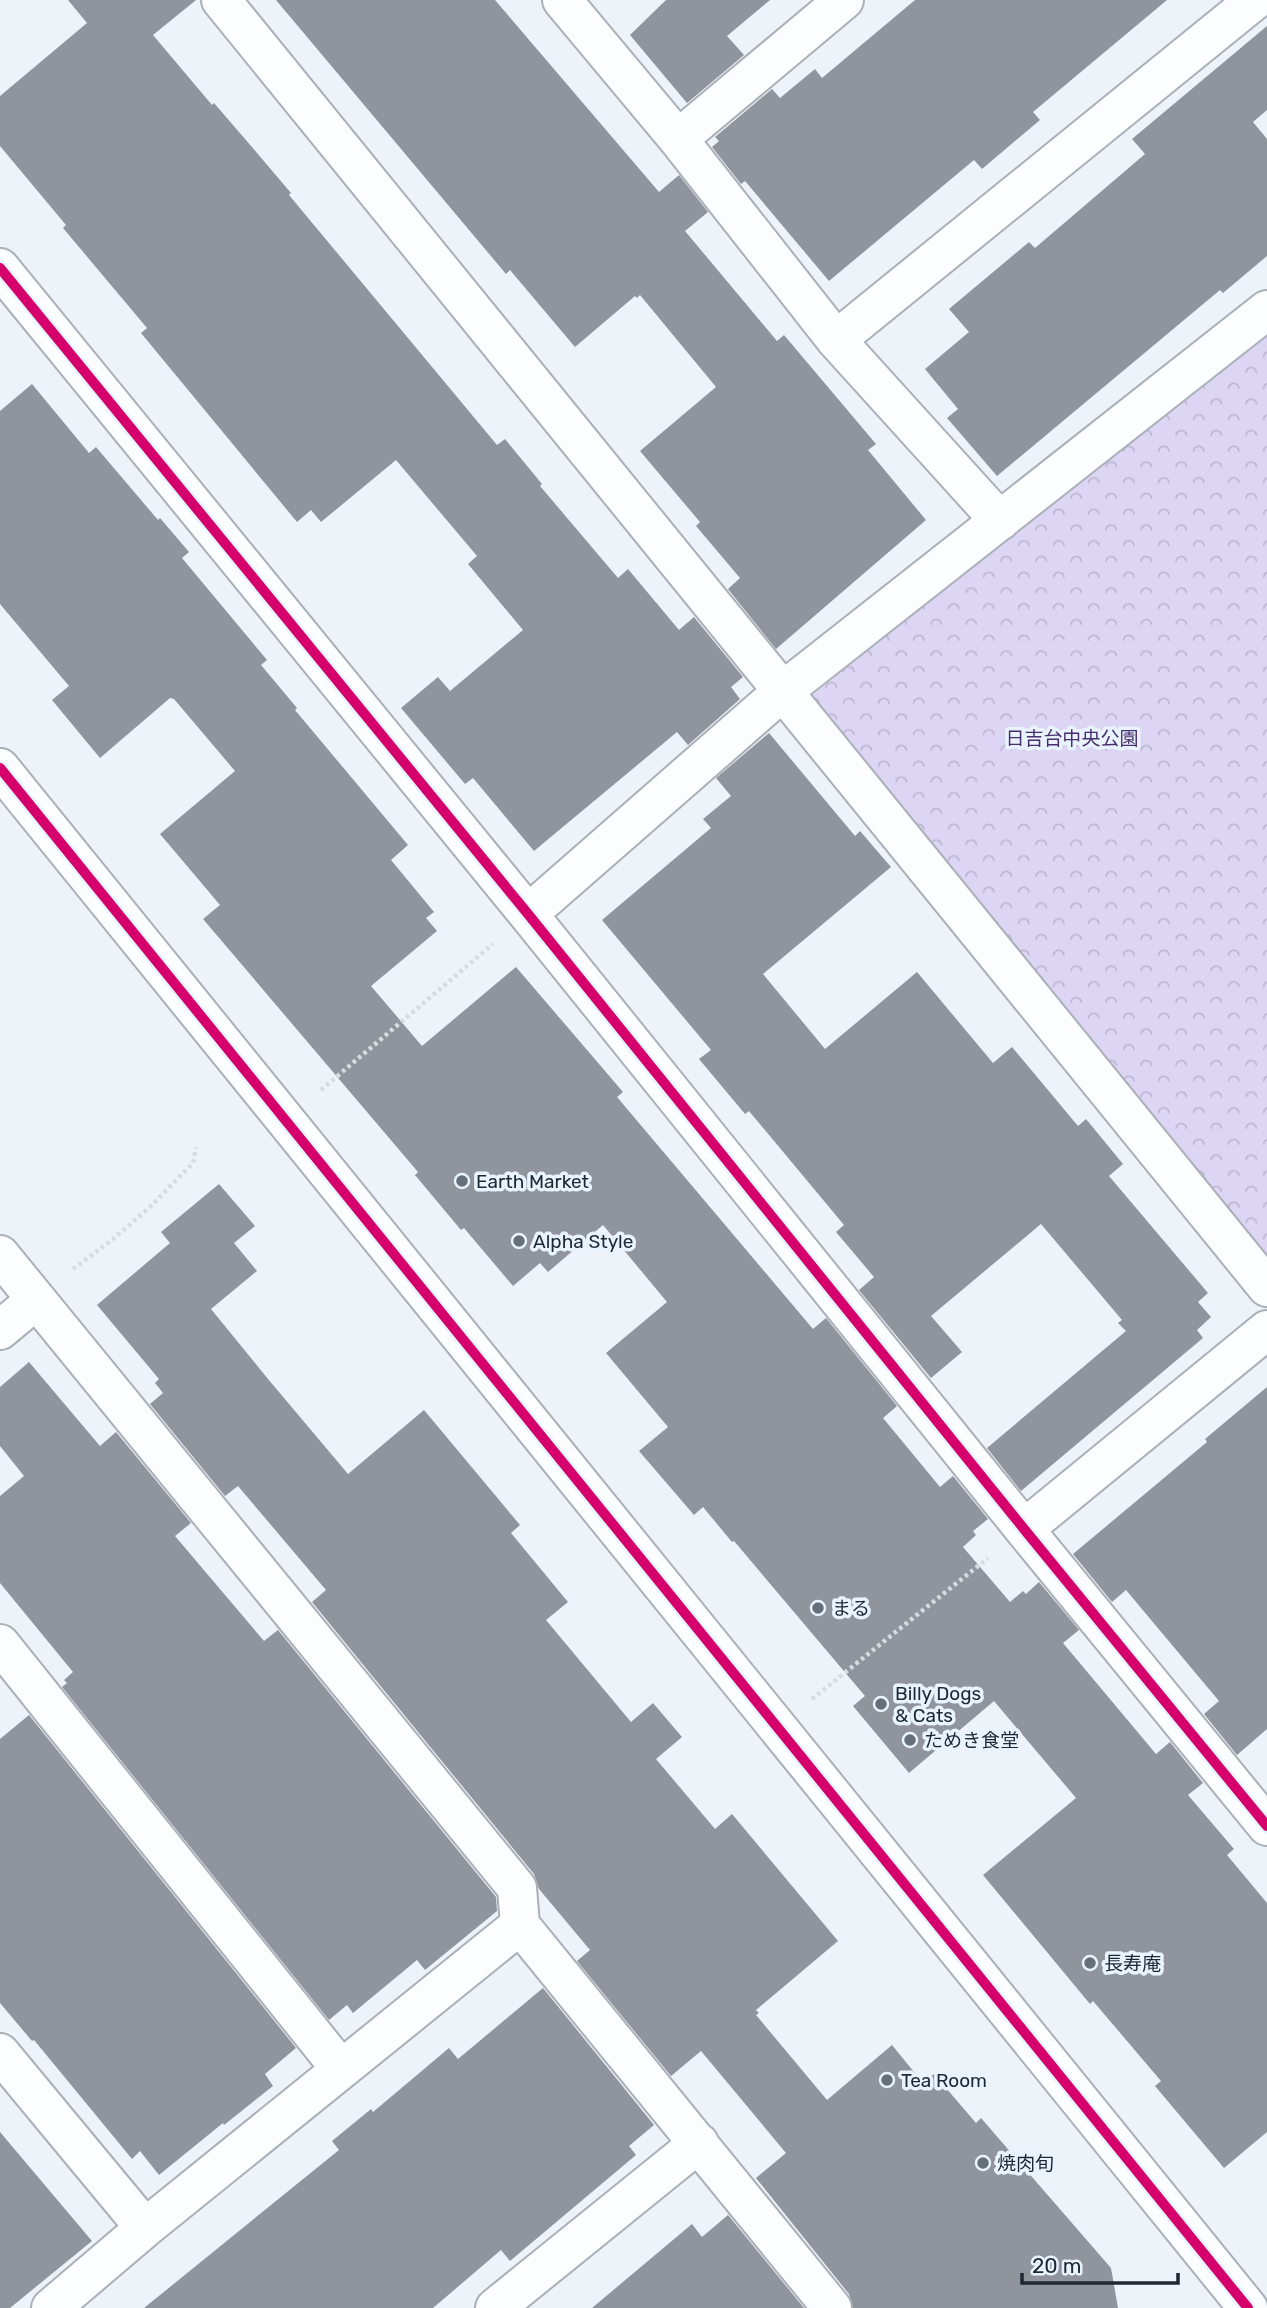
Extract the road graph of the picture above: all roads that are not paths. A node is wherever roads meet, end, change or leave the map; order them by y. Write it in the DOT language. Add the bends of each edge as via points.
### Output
graph roads {
  1 [pos="221,0"];
  2 [pos="562,0"];
  3 [pos="844,0"];
  4 [pos="1255,0"];
  5 [pos="678,139"];
  6 [pos="0,268"];
  7 [pos="1267,310"];
  8 [pos="836,340"];
  9 [pos="1000,522"];
  10 [pos="783,691"];
  11 [pos="0,768"];
  12 [pos="528,914"];
  13 [pos="0,1255"];
  14 [pos="1267,1287"];
  15 [pos="36,1300"];
  16 [pos="0,1330"];
  17 [pos="1267,1330"];
  18 [pos="1024,1529"];
  19 [pos="0,1644"];
  20 [pos="1267,1826"];
  21 [pos="520,1925"];
  22 [pos="0,2053"];
  23 [pos="340,2068"];
  24 [pos="699,2143"];
  25 [pos="145,2228"];
  26 [pos="51,2308"];
  27 [pos="495,2308"];
  28 [pos="832,2308"];
  29 [pos="1248,2308"];
  1 -- 10 [label="street"];
  2 -- 5 [label="street"];
  3 -- 5 [label="street"];
  4 -- 8 [label="street"];
  5 -- 8 [label="street"];
  6 -- 12 [label="street"];
  7 -- 9 [label="street"];
  8 -- 9 [label="street"];
  9 -- 10 [label="street"];
  10 -- 12 [label="street"];
  10 -- 14 [label="street"];
  11 -- 29 [label="street"];
  12 -- 18 [label="street"];
  13 -- 15 [label="street"];
  15 -- 16 [label="street"];
  15 -- 21 [label="street" via="517,1888"];
  17 -- 18 [label="street"];
  18 -- 20 [label="street"];
  19 -- 23 [label="street"];
  21 -- 23 [label="street"];
  21 -- 24 [label="street"];
  22 -- 25 [label="street"];
  23 -- 25 [label="street"];
  24 -- 27 [label="street"];
  24 -- 28 [label="street"];
  25 -- 26 [label="street"];
}
